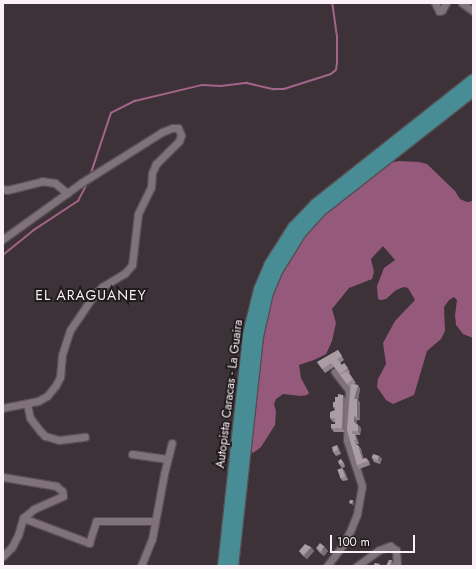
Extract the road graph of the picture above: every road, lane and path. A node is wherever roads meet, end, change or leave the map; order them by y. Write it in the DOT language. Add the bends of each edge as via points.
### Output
graph roads {
  1 [pos="435,3"];
  2 [pos="446,3"];
  3 [pos="462,3"];
  4 [pos="473,11"];
  5 [pos="473,80"];
  6 [pos="473,90"];
  7 [pos="3,189"];
  8 [pos="67,193"];
  9 [pos="3,239"];
  10 [pos="335,372"];
  11 [pos="27,404"];
  12 [pos="3,408"];
  13 [pos="85,437"];
  14 [pos="172,443"];
  15 [pos="132,454"];
  16 [pos="168,459"];
  17 [pos="3,477"];
  18 [pos="23,518"];
  19 [pos="155,521"];
  20 [pos="3,556"];
  21 [pos="329,563"];
  22 [pos="141,566"];
  23 [pos="223,566"];
  24 [pos="232,566"];
  25 [pos="321,566"];
  26 [pos="357,566"];
  27 [pos="397,566"];
  1 -- 2 [label="street" via="439,10 442,10"];
  3 -- 4 [label="street"];
  5 -- 23 [label="highway, Autopista Caracas - La Guaira" via="315,204 293,227 269,266 259,289 248,334"];
  6 -- 24 [label="highway, Autopista Caracas - La Guaira" via="320,210 300,232 277,269 267,292 257,336"];
  7 -- 8 [label="street" via="42,181 55,183"];
  8 -- 9 [label="street"];
  8 -- 11 [label="street" via="162,132 178,128 181,134 179,141 156,164 151,187 138,214 132,265 94,295 70,330 56,385 47,396"];
  10 -- 21 [label="street" via="349,390 347,440 362,486 357,514 343,545"];
  11 -- 12 [label="street"];
  11 -- 13 [label="street" via="30,418 46,436 59,440"];
  14 -- 16 [label="street"];
  15 -- 16 [label="street"];
  16 -- 19 [label="street"];
  17 -- 18 [label="street" via="56,486 62,491 64,496 34,509"];
  18 -- 19 [label="street" via="89,544 96,521"];
  18 -- 20 [label="street" via="18,535"];
  19 -- 22 [label="street" via="152,539"];
  21 -- 25 [label="street"];
  26 -- 27 [label="street" via="379,550 390,546 397,553"];
}
